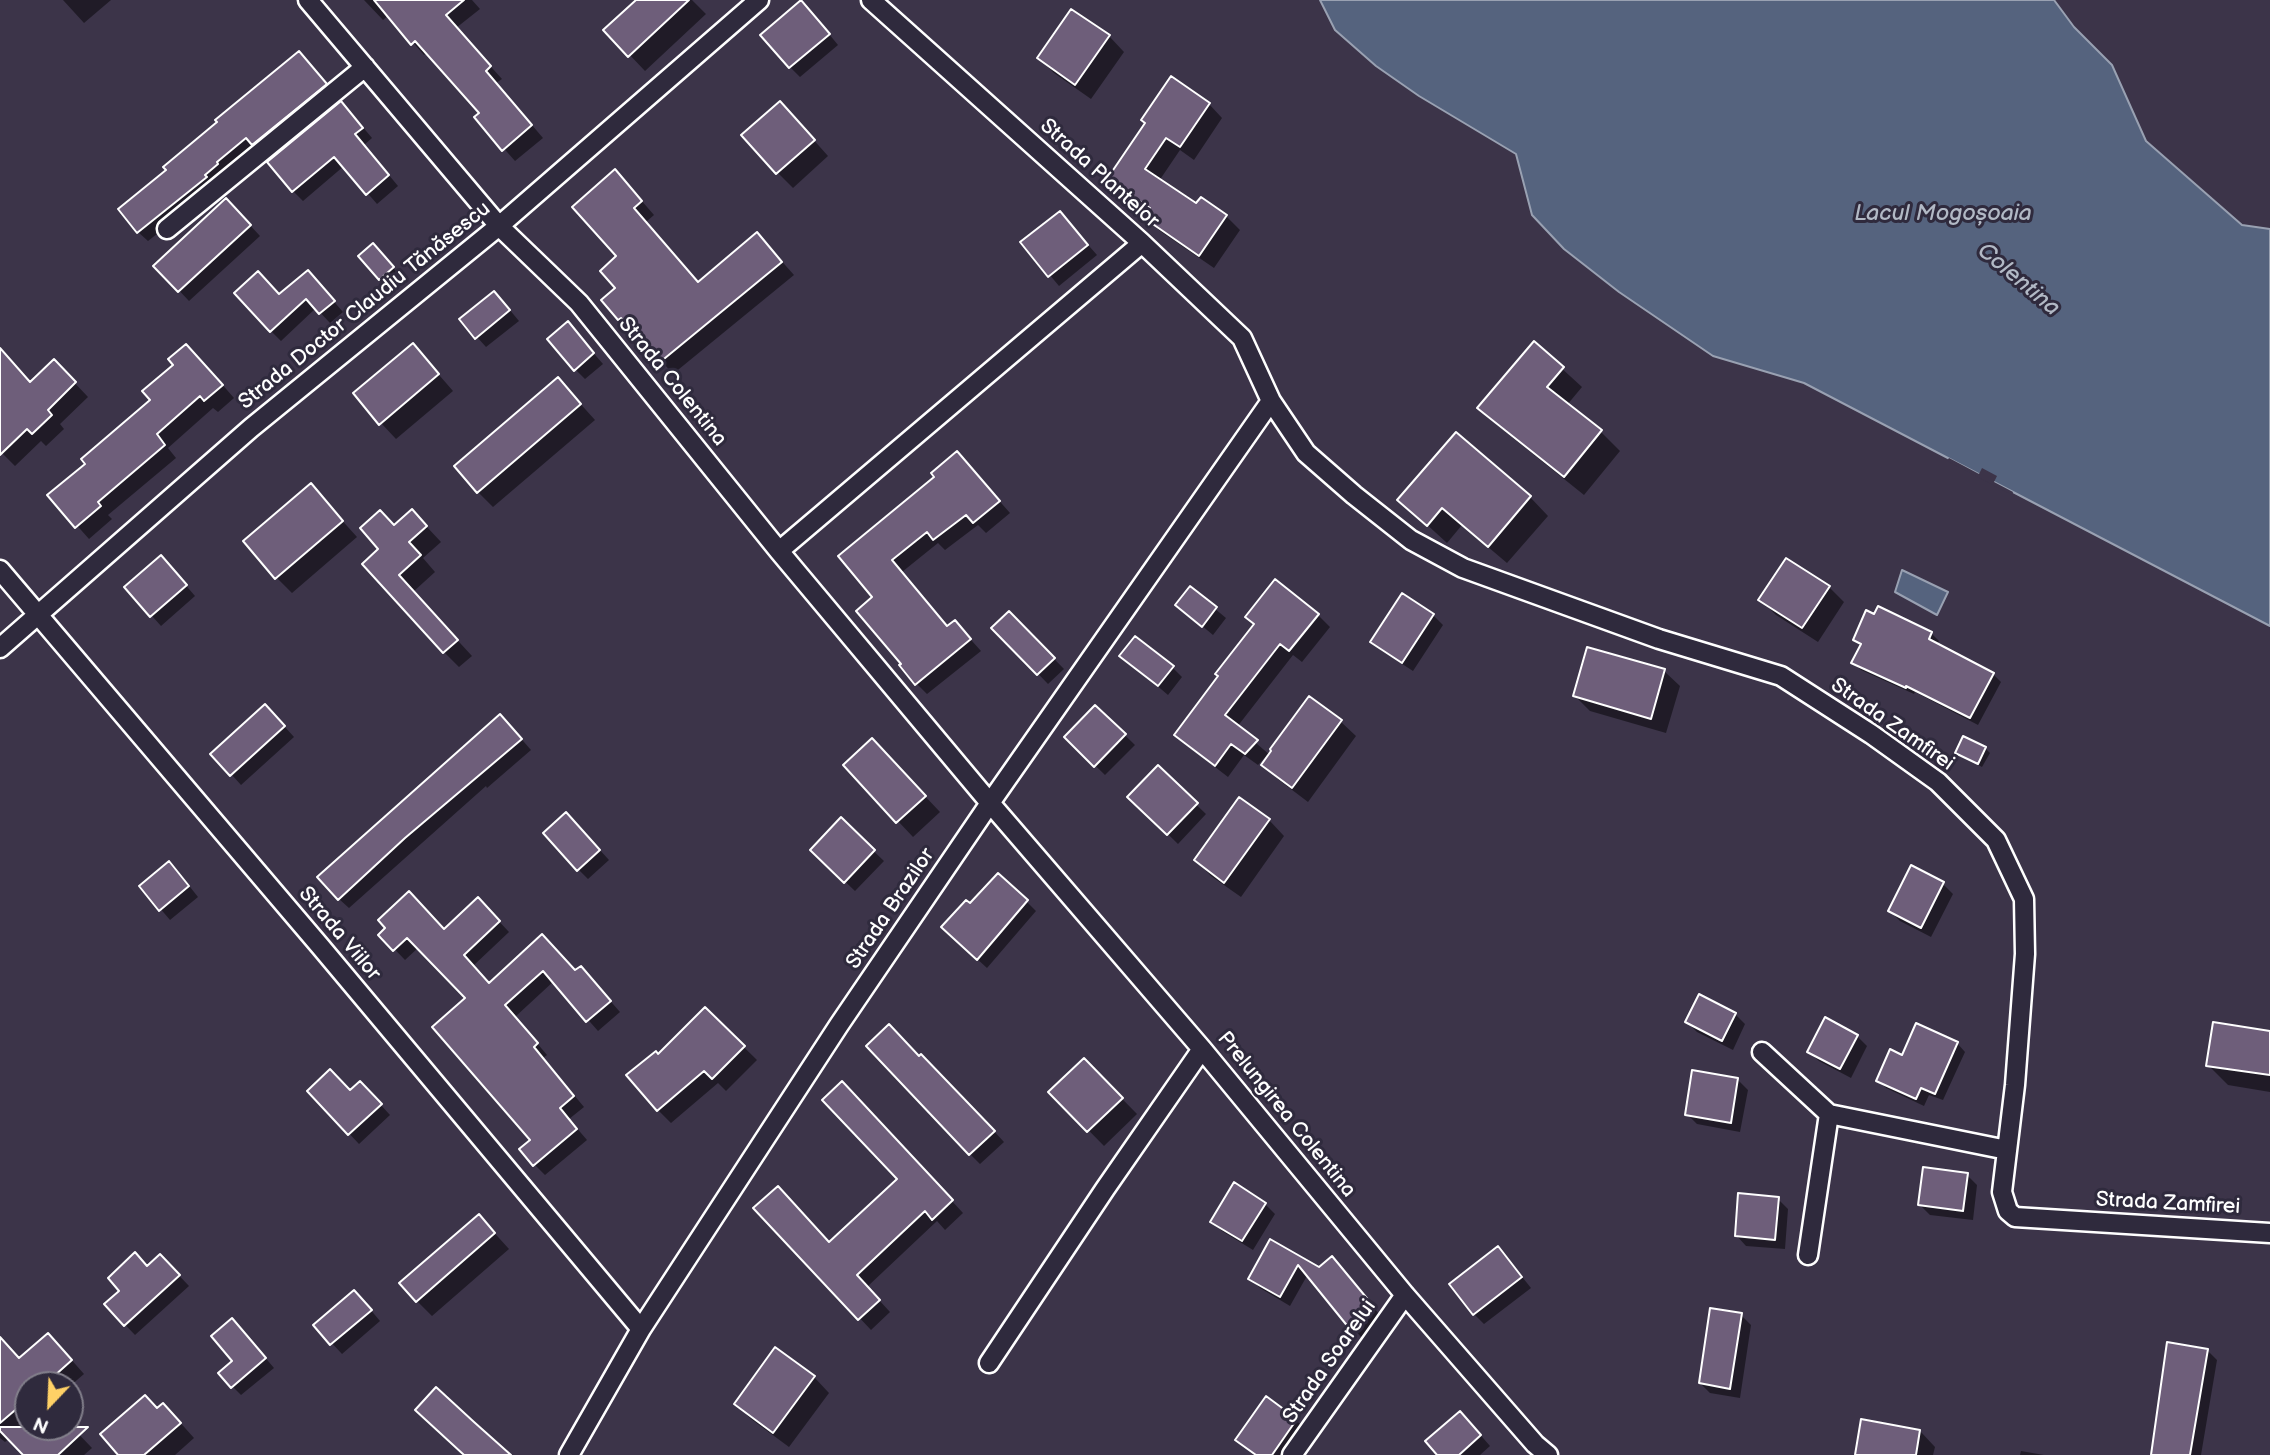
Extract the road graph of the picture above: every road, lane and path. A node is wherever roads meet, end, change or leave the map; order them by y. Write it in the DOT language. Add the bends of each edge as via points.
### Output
graph roads {
  1 [pos="308,0"];
  2 [pos="759,0"];
  3 [pos="871,0"];
  4 [pos="365,66"];
  5 [pos="499,226"];
  6 [pos="167,229"];
  7 [pos="1142,243"];
  8 [pos="1271,401"];
  9 [pos="779,551"];
  10 [pos="0,570"];
  11 [pos="37,614"];
  12 [pos="0,648"];
  13 [pos="990,803"];
  14 [pos="1202,1049"];
  15 [pos="1762,1052"];
  16 [pos="1829,1114"];
  17 [pos="2007,1150"];
  18 [pos="2270,1233"];
  19 [pos="1808,1255"];
  20 [pos="1405,1295"];
  21 [pos="642,1329"];
  22 [pos="989,1363"];
  23 [pos="569,1455"];
  24 [pos="1292,1455"];
  25 [pos="1546,1455"];
  1 -- 4 [label="street, Strada Colentina"];
  2 -- 5 [label="street, Strada Doctor Claudiu Tănăsescu"];
  3 -- 7 [label="street, Strada Plantelor"];
  4 -- 5 [label="street, Strada Colentina"];
  4 -- 6 [label="street"];
  5 -- 9 [label="street, Strada Colentina" via="579,303"];
  5 -- 11 [label="street, Strada Doctor Claudiu Tănăsescu" via="251,428"];
  7 -- 8 [label="street, Strada Plantelor" via="1242,338"];
  7 -- 9 [label="street"];
  8 -- 13 [label="street, Strada Brazilor"];
  8 -- 17 [label="street, Strada Zamfirei" via="1306,453 1411,540 1463,568 1659,639 1781,676 1938,782 1996,840 2024,899 2025,954"];
  9 -- 13 [label="street, Strada Colentina"];
  10 -- 11 [label="street, Strada Viilor"];
  11 -- 12 [label="street, Strada Doctor Claudiu Tănăsescu"];
  11 -- 21 [label="street, Strada Viilor"];
  13 -- 14 [label="street, Prelungirea Colentina"];
  13 -- 21 [label="street, Strada Brazilor"];
  14 -- 20 [label="street, Prelungirea Colentina"];
  14 -- 22 [label="street"];
  15 -- 16 [label="street"];
  16 -- 17 [label="street"];
  16 -- 19 [label="street"];
  17 -- 18 [label="street, Strada Zamfirei" via="2002,1192 2008,1212 2015,1217"];
  20 -- 24 [label="street, Strada Soarelui"];
  20 -- 25 [label="street, Prelungirea Colentina"];
  21 -- 23 [label="street, Strada Brazilor"];
}
